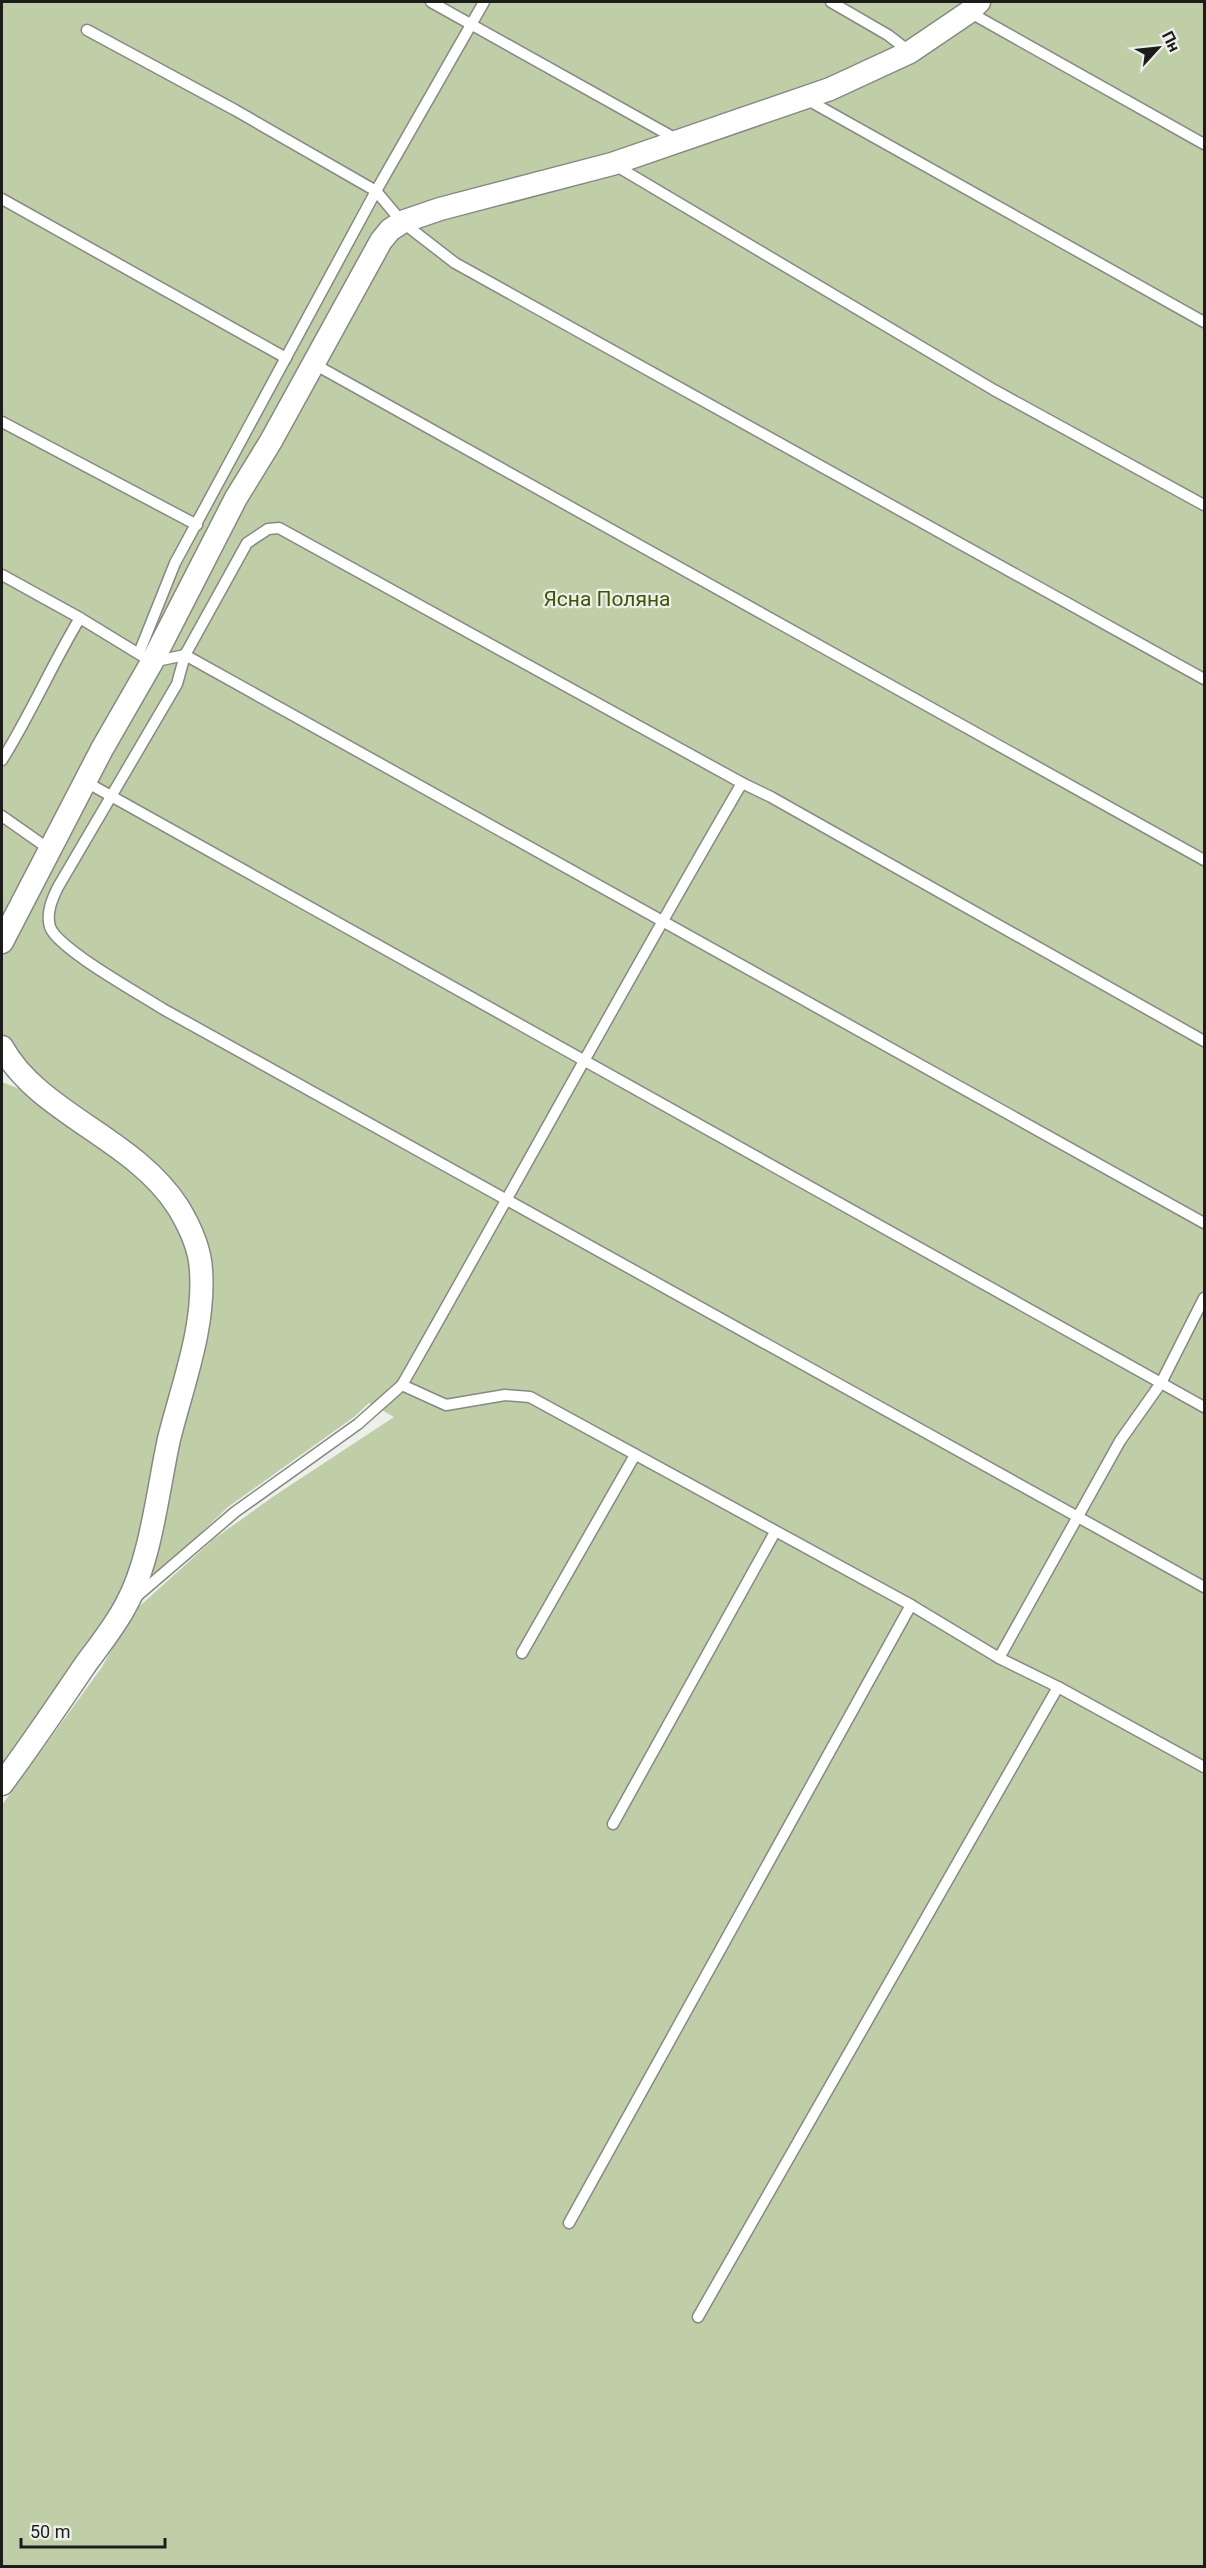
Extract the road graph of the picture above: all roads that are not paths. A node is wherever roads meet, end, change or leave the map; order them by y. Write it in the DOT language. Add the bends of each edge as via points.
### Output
graph roads {
  1 [pos="431,2"];
  2 [pos="484,2"];
  3 [pos="831,2"];
  4 [pos="974,7"];
  5 [pos="473,24"];
  6 [pos="87,30"];
  7 [pos="910,52"];
  8 [pos="804,98"];
  9 [pos="681,142"];
  10 [pos="1204,144"];
  11 [pos="612,164"];
  12 [pos="376,191"];
  13 [pos="2,199"];
  14 [pos="402,222"];
  15 [pos="1204,322"];
  16 [pos="286,358"];
  17 [pos="314,364"];
  18 [pos="2,422"];
  19 [pos="1204,505"];
  20 [pos="197,525"];
  21 [pos="2,575"];
  22 [pos="80,618"];
  23 [pos="185,655"];
  24 [pos="146,657"];
  25 [pos="1204,679"];
  26 [pos="2,760"];
  27 [pos="86,782"];
  28 [pos="742,783"];
  29 [pos="113,796"];
  30 [pos="2,816"];
  31 [pos="49,849"];
  32 [pos="1204,860"];
  33 [pos="662,920"];
  34 [pos="2,942"];
  35 [pos="1204,1041"];
  36 [pos="2,1047"];
  37 [pos="585,1059"];
  38 [pos="508,1199"];
  39 [pos="1204,1223"];
  40 [pos="1204,1298"];
  41 [pos="1161,1383"];
  42 [pos="402,1385"];
  43 [pos="1204,1407"];
  44 [pos="635,1455"];
  45 [pos="1077,1517"];
  46 [pos="775,1532"];
  47 [pos="1204,1587"];
  48 [pos="127,1605"];
  49 [pos="911,1605"];
  50 [pos="522,1653"];
  51 [pos="999,1658"];
  52 [pos="1058,1687"];
  53 [pos="1204,1767"];
  54 [pos="2,1784"];
  55 [pos="613,1824"];
  56 [pos="569,2223"];
  57 [pos="698,2317"];
  1 -- 5 [label="lane"];
  2 -- 5 [label="lane"];
  3 -- 7 [label="lane" via="888,34"];
  4 -- 7 [label="street"];
  4 -- 10 [label="lane"];
  5 -- 9 [label="lane"];
  5 -- 12 [label="lane"];
  6 -- 12 [label="lane"];
  7 -- 8 [label="street"];
  8 -- 9 [label="street"];
  8 -- 15 [label="lane"];
  9 -- 11 [label="street"];
  11 -- 14 [label="street"];
  11 -- 19 [label="lane" via="994,390"];
  12 -- 14 [label="lane"];
  12 -- 16 [label="lane"];
  13 -- 16 [label="lane"];
  14 -- 17 [label="street" via="381,241"];
  14 -- 25 [label="lane" via="455,263"];
  16 -- 20 [label="lane"];
  17 -- 24 [label="street"];
  17 -- 32 [label="lane"];
  18 -- 20 [label="lane"];
  20 -- 24 [label="lane" via="175,563"];
  21 -- 22 [label="lane"];
  22 -- 24 [label="lane"];
  22 -- 26 [label="lane"];
  23 -- 24 [label="lane"];
  23 -- 28 [label="lane" via="247,543 268,529 279,528"];
  23 -- 29 [label="lane" via="177,684"];
  23 -- 33 [label="lane"];
  24 -- 27 [label="street"];
  27 -- 29 [label="lane"];
  27 -- 31 [label="street"];
  28 -- 33 [label="lane"];
  28 -- 35 [label="lane"];
  29 -- 37 [label="lane"];
  29 -- 38 [label="lane" via="52,900 48,915 51,929 73,952 163,1009"];
  30 -- 31 [label="lane"];
  31 -- 34 [label="street"];
  33 -- 37 [label="lane"];
  33 -- 39 [label="lane"];
  36 -- 48 [label="street" via="35,1089 117,1145 155,1180 177,1206 192,1233 201,1268 197,1335 145,1553"];
  37 -- 38 [label="lane"];
  37 -- 41 [label="lane"];
  38 -- 42 [label="lane"];
  38 -- 45 [label="lane"];
  40 -- 41 [label="lane"];
  41 -- 43 [label="lane"];
  41 -- 45 [label="lane" via="1120,1441"];
  42 -- 44 [label="lane" via="446,1405 505,1395 530,1397"];
  42 -- 48 [label="lane" via="358,1424 236,1512"];
  44 -- 46 [label="lane"];
  44 -- 50 [label="lane"];
  45 -- 47 [label="lane"];
  45 -- 51 [label="lane"];
  46 -- 49 [label="lane"];
  46 -- 55 [label="lane"];
  48 -- 54 [label="street"];
  49 -- 51 [label="lane"];
  49 -- 56 [label="lane"];
  51 -- 52 [label="lane"];
  52 -- 53 [label="lane"];
  52 -- 57 [label="lane"];
}
